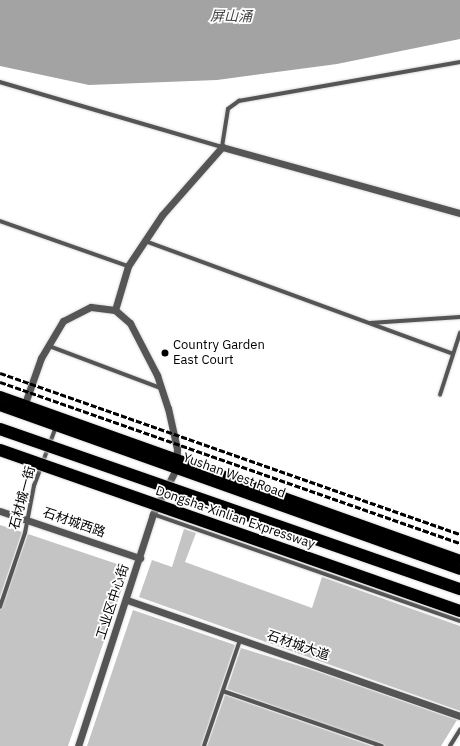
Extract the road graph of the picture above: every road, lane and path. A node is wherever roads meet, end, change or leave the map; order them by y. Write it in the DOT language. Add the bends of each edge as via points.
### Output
graph roads {
  1 [pos="460,62"];
  2 [pos="0,82"];
  3 [pos="222,147"];
  4 [pos="460,213"];
  5 [pos="0,221"];
  6 [pos="145,241"];
  7 [pos="128,266"];
  8 [pos="115,310"];
  9 [pos="460,317"];
  10 [pos="369,323"];
  11 [pos="460,333"];
  12 [pos="48,346"];
  13 [pos="453,354"];
  14 [pos="162,388"];
  15 [pos="440,395"];
  16 [pos="0,396"];
  17 [pos="0,406"];
  18 [pos="23,409"];
  19 [pos="58,422"];
  20 [pos="0,428"];
  21 [pos="0,450"];
  22 [pos="177,464"];
  23 [pos="0,511"];
  24 [pos="152,514"];
  25 [pos="28,520"];
  26 [pos="140,558"];
  27 [pos="460,560"];
  28 [pos="460,570"];
  29 [pos="460,589"];
  30 [pos="128,600"];
  31 [pos="0,607"];
  32 [pos="460,611"];
  33 [pos="460,621"];
  34 [pos="240,639"];
  35 [pos="223,691"];
  36 [pos="460,716"];
  37 [pos="460,730"];
  38 [pos="78,746"];
  39 [pos="204,746"];
  40 [pos="382,746"];
  41 [pos="450,746"];
  1 -- 3 [label="lane" via="239,101 228,109"];
  2 -- 3 [label="lane"];
  3 -- 4 [label="street"];
  3 -- 6 [label="street" via="162,215"];
  5 -- 7 [label="lane"];
  6 -- 7 [label="street"];
  6 -- 10 [label="lane"];
  7 -- 8 [label="street"];
  8 -- 12 [label="street" via="99,306 74,313 56,330"];
  8 -- 14 [label="street" via="122,314 136,332"];
  9 -- 10 [label="lane"];
  10 -- 13 [label="lane"];
  11 -- 13 [label="lane"];
  12 -- 14 [label="lane"];
  12 -- 18 [label="street"];
  13 -- 15 [label="lane"];
  14 -- 22 [label="street"];
  16 -- 18 [label="main road, Yushan West Road"];
  17 -- 18 [label="main road, Yushan West Road"];
  18 -- 19 [label="main road, Yushan West Road"];
  19 -- 22 [label="main road, Yushan West Road"];
  19 -- 25 [label="lane, 石材城一街" via="34,486"];
  20 -- 29 [label="highway, Dongsha-Xinlian Expressway, bridge"];
  21 -- 32 [label="highway, Dongsha-Xinlian Expressway, bridge"];
  22 -- 24 [label="street, 工业区中心街"];
  22 -- 27 [label="main road, Yushan West Road"];
  22 -- 28 [label="main road, Yushan West Road"];
  23 -- 25 [label="street, 石材城西路"];
  24 -- 26 [label="street, 工业区中心街"];
  24 -- 33 [label="lane"];
  25 -- 26 [label="street, 石材城西路"];
  25 -- 31 [label="lane, 石材城一街"];
  26 -- 30 [label="street, 工业区中心街"];
  30 -- 34 [label="street, 石材城大道"];
  30 -- 38 [label="street, 工业区中心街"];
  34 -- 35 [label="lane"];
  34 -- 36 [label="street, 石材城大道"];
  35 -- 39 [label="lane"];
  35 -- 40 [label="lane"];
  37 -- 41 [label="lane"];
}
